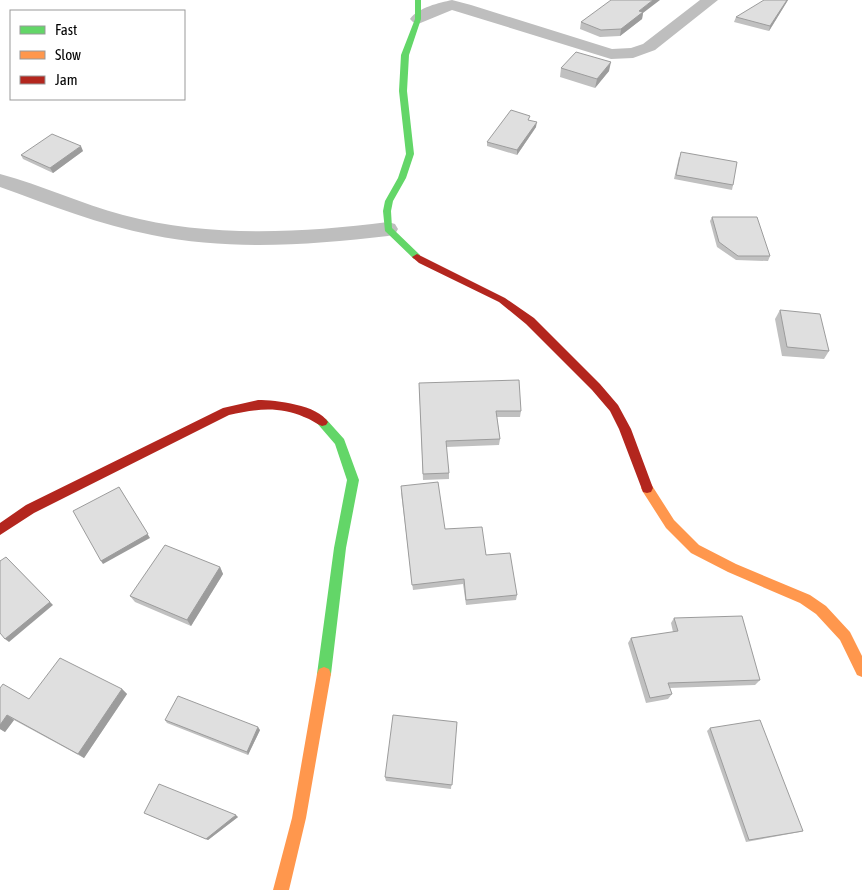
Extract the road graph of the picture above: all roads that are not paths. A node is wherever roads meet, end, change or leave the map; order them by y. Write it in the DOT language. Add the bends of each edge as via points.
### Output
graph roads {
  1 [pos="418,0"];
  2 [pos="710,0"];
  3 [pos="418,18"];
  4 [pos="0,180"];
  5 [pos="388,229"];
  6 [pos="0,530"];
  7 [pos="862,670"];
  8 [pos="281,890"];
  1 -- 3 [label="street"];
  2 -- 3 [label="street" via="649,46 633,53 611,54 452,5"];
  3 -- 5 [label="street" via="405,55 403,91 410,154 389,201"];
  4 -- 5 [label="street" via="121,221 215,237 338,236"];
  5 -- 7 [label="street" via="422,261 502,300 530,321 614,408 642,478 670,524 695,549 805,599 821,610 845,636"];
  6 -- 8 [label="street" via="30,509 227,410 258,404 289,407 318,418 340,442 353,480 340,548 324,678 299,818"];
}
